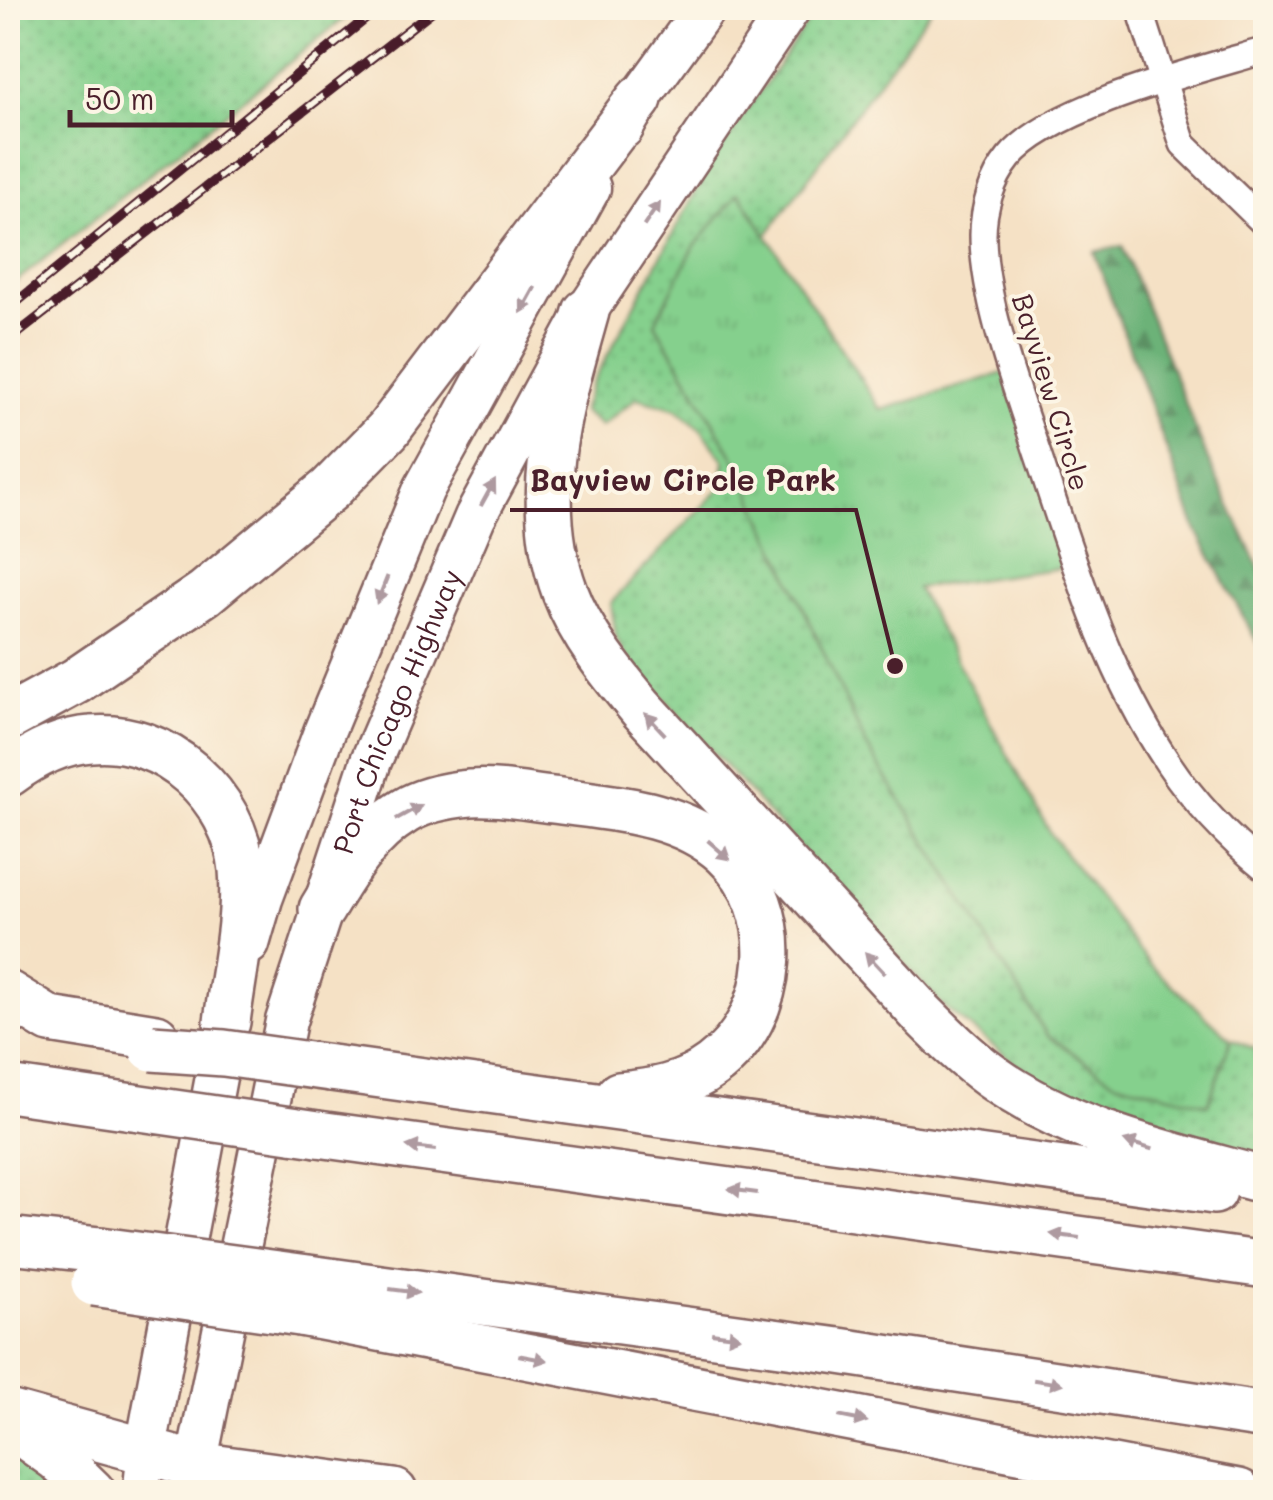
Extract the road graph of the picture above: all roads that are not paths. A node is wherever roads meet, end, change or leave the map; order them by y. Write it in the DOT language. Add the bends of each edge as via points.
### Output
graph roads {
  1 [pos="705,8"];
  2 [pos="790,8"];
  3 [pos="1142,8"];
  4 [pos="1266,50"];
  5 [pos="1164,81"];
  6 [pos="639,99"];
  7 [pos="1266,225"];
  8 [pos="586,312"];
  9 [pos="8,718"];
  10 [pos="8,774"];
  11 [pos="1266,868"];
  12 [pos="322,909"];
  13 [pos="8,994"];
  14 [pos="8,1028"];
  15 [pos="225,1037"];
  16 [pos="154,1043"];
  17 [pos="8,1089"];
  18 [pos="517,1094"];
  19 [pos="1266,1181"];
  20 [pos="1266,1198"];
  21 [pos="8,1240"];
  22 [pos="8,1264"];
  23 [pos="1266,1265"];
  24 [pos="97,1266"];
  25 [pos="304,1296"];
  26 [pos="8,1414"];
  27 [pos="1266,1416"];
  28 [pos="8,1423"];
  29 [pos="143,1473"];
  30 [pos="194,1479"];
  31 [pos="92,1492"];
  32 [pos="394,1492"];
  33 [pos="1238,1492"];
  1 -- 6 [label="main road, Port Chicago Highway"];
  8 -- 2 [label="main road, Port Chicago Highway, one-way"];
  3 -- 5 [label="street"];
  4 -- 5 [label="street, Bayview Circle"];
  5 -- 7 [label="street" via="1183,144"];
  5 -- 11 [label="street, Bayview Circle" via="1045,126 1010,157 994,184 982,238 1010,371 1110,659 1168,764 1232,842"];
  6 -- 9 [label="highway" via="388,430 342,477 205,594"];
  6 -- 15 [label="main road, Port Chicago Highway, one-way" via="424,489 262,899"];
  12 -- 8 [label="main road, Port Chicago Highway, one-way" via="371,762 475,516"];
  19 -- 8 [label="highway, one-way" via="1083,1126 992,1077 922,1014 605,664 565,593 549,517 554,435"];
  10 -- 15 [label="highway" via="57,746 90,738 126,740 165,754 222,807 242,869"];
  12 -- 18 [label="highway, one-way" via="353,858 405,811 470,793 660,818 697,832 727,854 750,886 768,952 756,1014 737,1042 683,1083 650,1092"];
  12 -- 30 [label="main road, Port Chicago Highway" via="286,1021"];
  13 -- 16 [label="highway" via="50,1020"];
  14 -- 16 [label="highway"];
  15 -- 16 [label="highway, bridge"];
  15 -- 18 [label="highway, bridge" via="331,1068"];
  15 -- 29 [label="main road, Port Chicago Highway"];
  23 -- 17 [label="highway, one-way, bridge"];
  18 -- 20 [label="highway"];
  21 -- 24 [label="highway"];
  22 -- 24 [label="highway"];
  24 -- 25 [label="highway, bridge"];
  25 -- 27 [label="highway, one-way" via="839,1351"];
  25 -- 33 [label="highway, one-way"];
  26 -- 29 [label="highway"];
  28 -- 31 [label="highway"];
  29 -- 30 [label="highway"];
  30 -- 32 [label="highway"];
}
